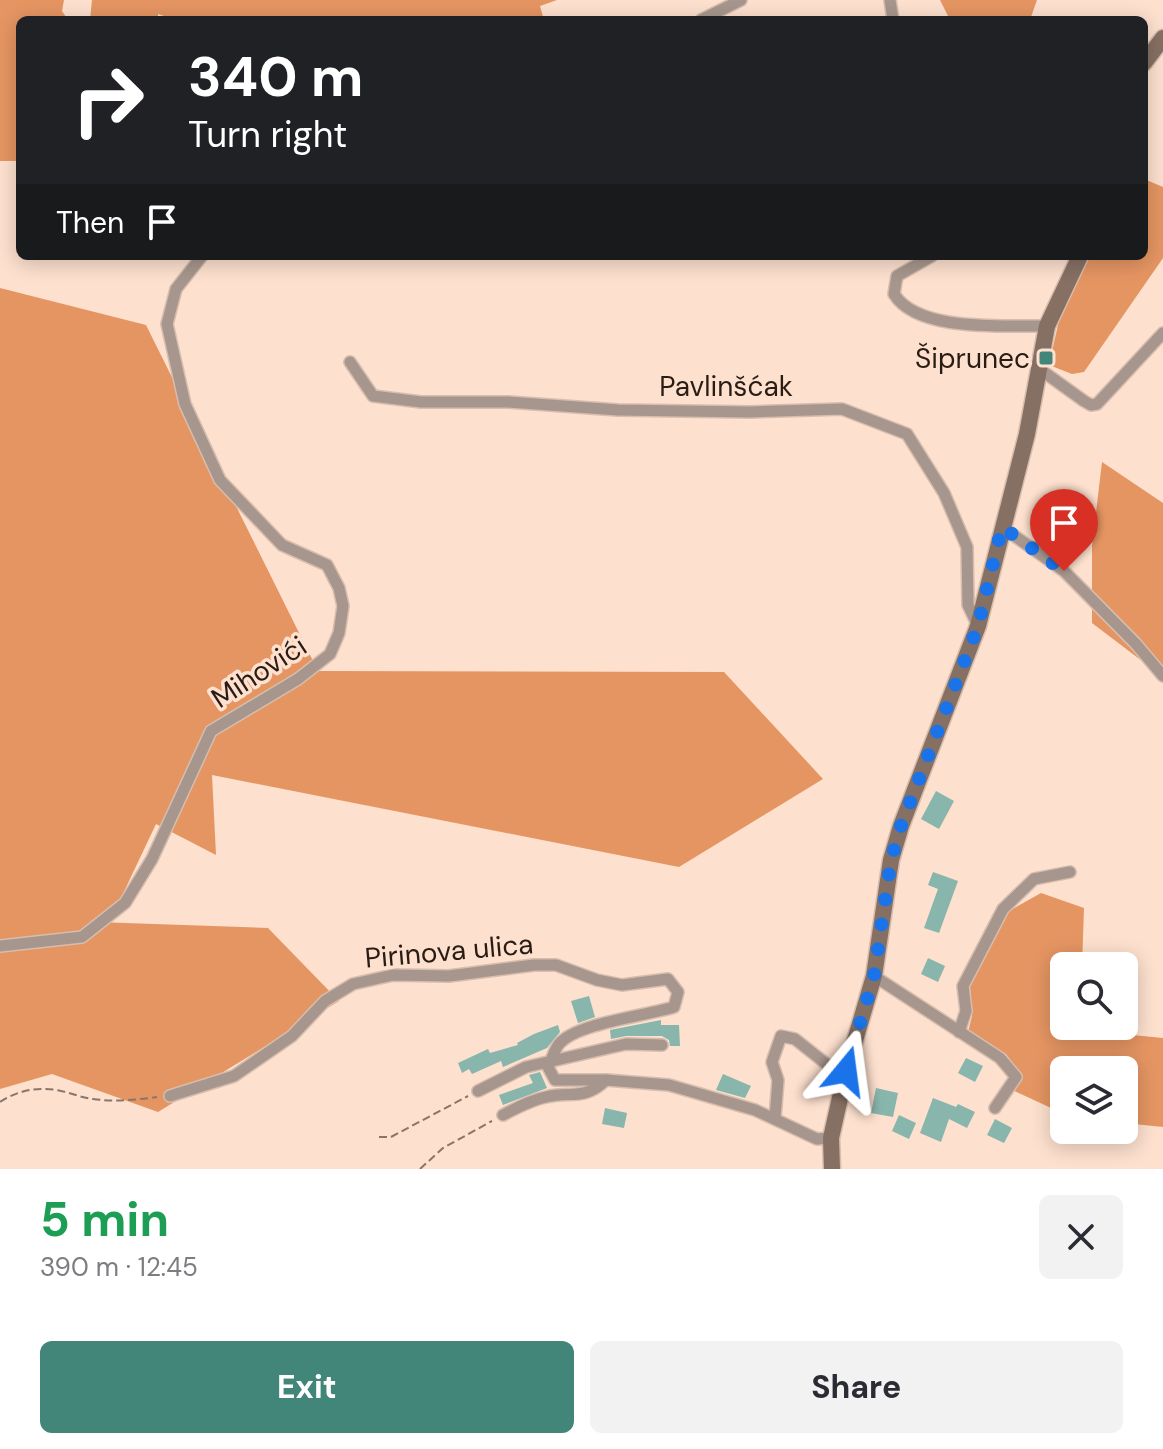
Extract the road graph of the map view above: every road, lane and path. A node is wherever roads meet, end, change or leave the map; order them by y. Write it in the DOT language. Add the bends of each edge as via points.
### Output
graph roads {
  1 [pos="741,0"];
  2 [pos="709,16"];
  3 [pos="1163,38"];
  4 [pos="1148,58"];
  5 [pos="199,260"];
  6 [pos="925,260"];
  7 [pos="1078,260"];
  8 [pos="1047,326"];
  9 [pos="1163,333"];
  10 [pos="350,362"];
  11 [pos="1041,370"];
  12 [pos="1002,527"];
  13 [pos="978,626"];
  14 [pos="1163,676"];
  15 [pos="1070,872"];
  16 [pos="0,946"];
  17 [pos="874,976"];
  18 [pos="959,1032"];
  19 [pos="662,1045"];
  20 [pos="551,1061"];
  21 [pos="846,1071"];
  22 [pos="606,1080"];
  23 [pos="478,1091"];
  24 [pos="170,1096"];
  25 [pos="0,1102"];
  26 [pos="995,1108"];
  27 [pos="503,1115"];
  28 [pos="775,1118"];
  29 [pos="379,1137"];
  30 [pos="831,1138"];
  31 [pos="420,1169"];
  32 [pos="832,1169"];
  1 -- 2 [label="street"];
  3 -- 4 [label="street"];
  5 -- 16 [label="street, Mihovići" via="176,289 167,324 185,404 220,480 282,545 327,565 343,606 339,633 330,654 298,679 211,731 152,859 125,903 82,937"];
  6 -- 8 [label="street" via="897,276 894,294 907,308 941,321"];
  7 -- 8 [label="street"];
  8 -- 11 [label="street"];
  9 -- 11 [label="street" via="1097,404 1084,401"];
  10 -- 13 [label="street, Pavlinšćak" via="373,396 618,410 842,409 907,434 944,493 967,547 968,605"];
  11 -- 12 [label="street"];
  12 -- 13 [label="street"];
  12 -- 14 [label="street" via="1064,571"];
  13 -- 17 [label="street" via="901,826"];
  15 -- 18 [label="street" via="1034,879 1003,909 963,986 966,1011"];
  17 -- 18 [label="street"];
  17 -- 21 [label="street"];
  18 -- 26 [label="street" via="1000,1058 1016,1077"];
  19 -- 20 [label="street" via="626,1044"];
  20 -- 22 [label="street" via="548,1067 555,1080"];
  20 -- 23 [label="street"];
  20 -- 24 [label="street, Pirinova ulica" via="557,1046 584,1029 674,1007 678,992 668,979 622,985 556,965 449,976 393,975 353,984 325,1001 292,1036 234,1076"];
  21 -- 28 [label="street" via="781,1036 772,1062 778,1080"];
  21 -- 30 [label="street"];
  22 -- 27 [label="street" via="594,1091 546,1097"];
  22 -- 28 [label="street" via="669,1085"];
  23 -- 29 [label="path" via="391,1137"];
  24 -- 25 [label="path" via="120,1101 43,1089 13,1093"];
  27 -- 31 [label="path" via="443,1148"];
  28 -- 30 [label="street" via="799,1133"];
  30 -- 32 [label="street"];
}
